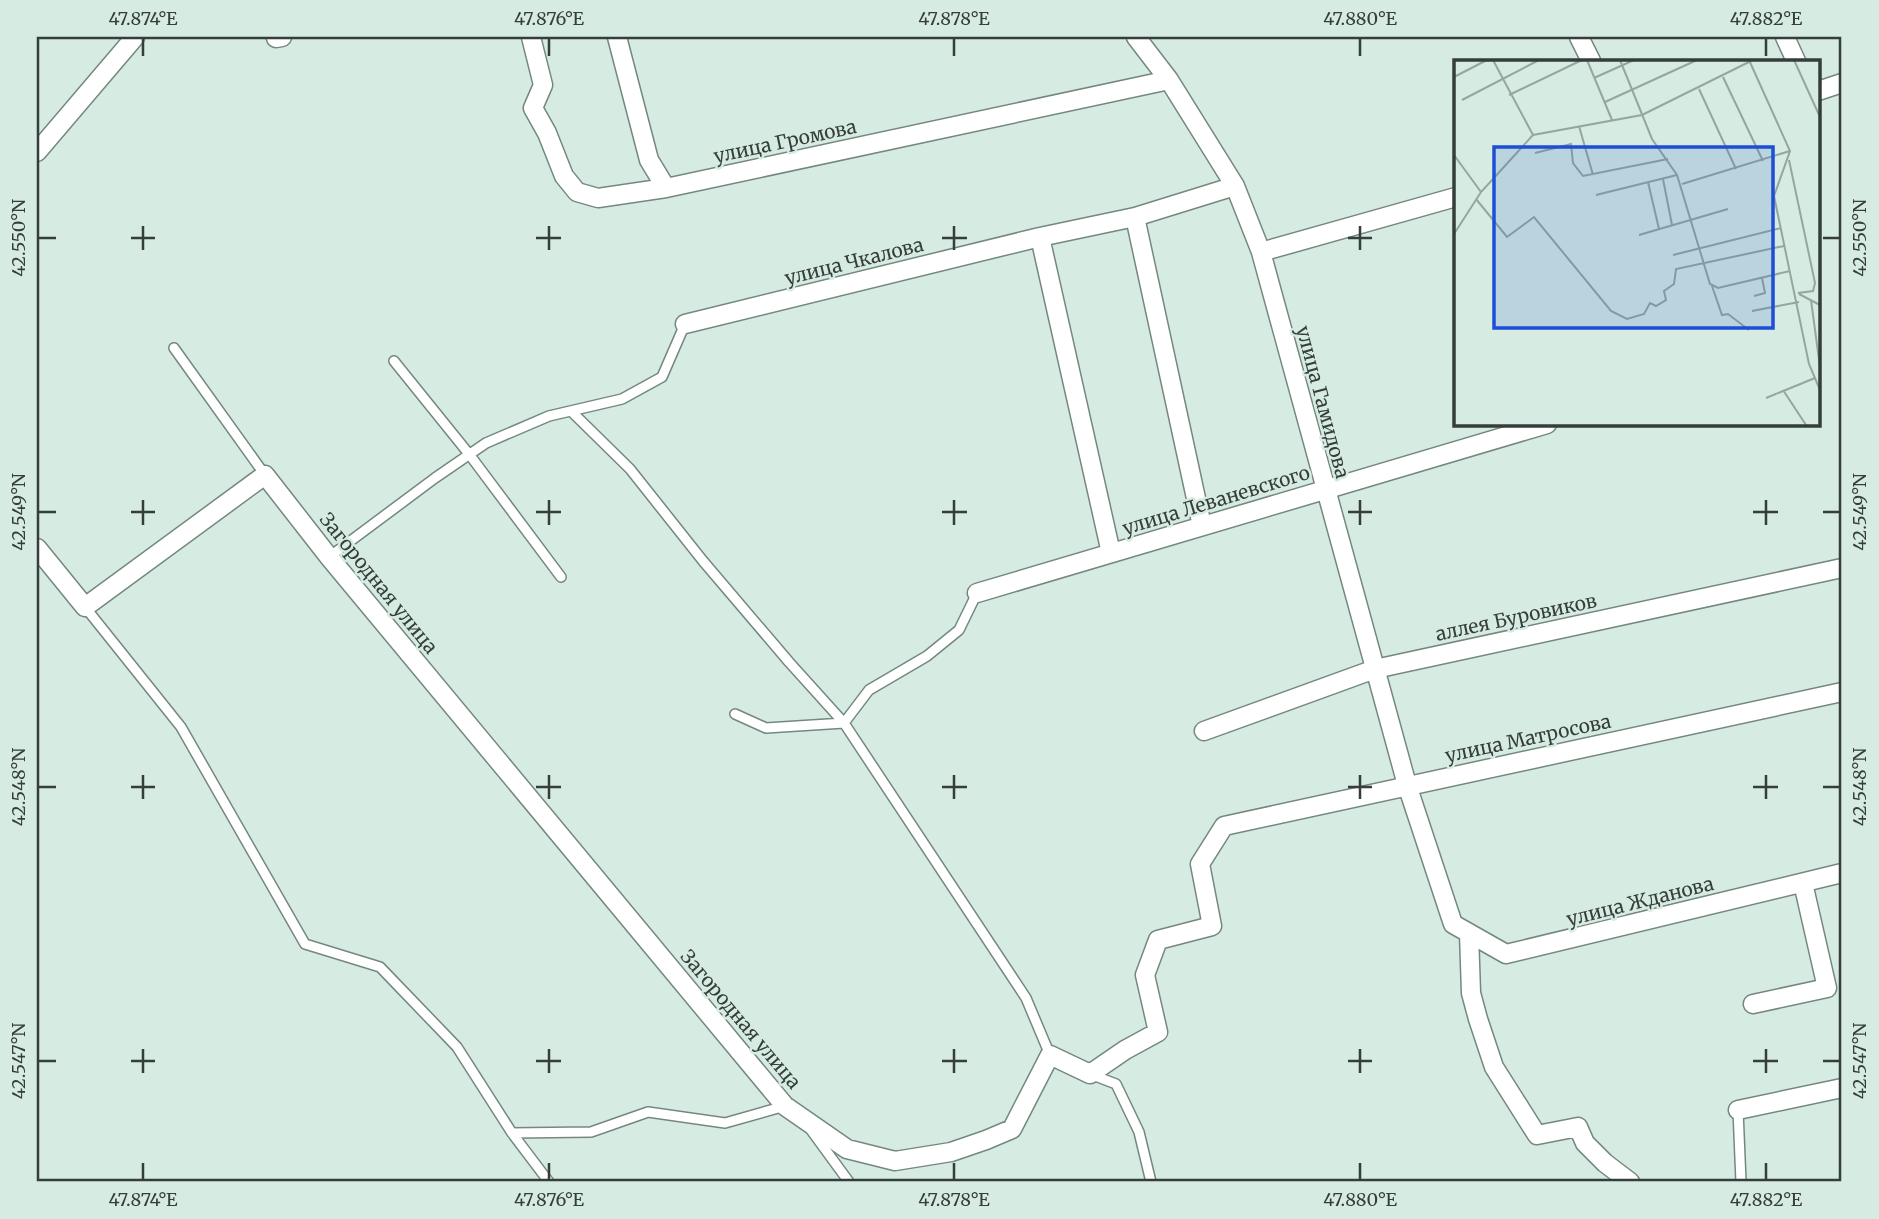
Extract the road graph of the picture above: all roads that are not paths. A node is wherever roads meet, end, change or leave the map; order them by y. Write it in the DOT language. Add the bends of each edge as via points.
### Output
graph roads {
  1 [pos="135,37"];
  2 [pos="531,37"];
  3 [pos="617,37"];
  4 [pos="1136,37"];
  5 [pos="1579,37"];
  6 [pos="1785,37"];
  7 [pos="1590,60"];
  8 [pos="1796,60"];
  9 [pos="1169,80"];
  10 [pos="1842,83"];
  11 [pos="1820,90"];
  12 [pos="37,152"];
  13 [pos="1235,186"];
  14 [pos="666,188"];
  15 [pos="1454,197"];
  16 [pos="1135,217"];
  17 [pos="1040,237"];
  18 [pos="1261,252"];
  19 [pos="685,324"];
  20 [pos="174,348"];
  21 [pos="394,361"];
  22 [pos="571,411"];
  23 [pos="1544,425"];
  24 [pos="469,454"];
  25 [pos="265,475"];
  26 [pos="1325,489"];
  27 [pos="1202,526"];
  28 [pos="37,548"];
  29 [pos="1111,553"];
  30 [pos="329,557"];
  31 [pos="1842,568"];
  32 [pos="561,577"];
  33 [pos="977,593"];
  34 [pos="85,607"];
  35 [pos="1375,669"];
  36 [pos="1842,691"];
  37 [pos="735,714"];
  38 [pos="844,723"];
  39 [pos="1204,731"];
  40 [pos="1407,785"];
  41 [pos="1842,873"];
  42 [pos="1803,883"];
  43 [pos="1453,924"];
  44 [pos="1469,933"];
  45 [pos="1753,1004"];
  46 [pos="1050,1055"];
  47 [pos="1090,1074"];
  48 [pos="1842,1088"];
  49 [pos="785,1106"];
  50 [pos="1738,1110"];
  51 [pos="512,1133"];
  52 [pos="549,1182"];
  53 [pos="849,1182"];
  54 [pos="1151,1182"];
  55 [pos="1630,1182"];
  56 [pos="1741,1182"];
  1 -- 12 [label="street"];
  2 -- 14 [label="street, улица Громова" via="543,85 533,108 564,176 578,192 598,198"];
  3 -- 14 [label="street" via="649,160"];
  4 -- 9 [label="street, улица Гамидова"];
  5 -- 7 [label="street"];
  6 -- 8 [label="street"];
  9 -- 13 [label="street, улица Гамидова"];
  9 -- 14 [label="street, улица Громова"];
  10 -- 11 [label="street"];
  13 -- 16 [label="street, улица Чкалова"];
  13 -- 18 [label="street, улица Гамидова"];
  15 -- 18 [label="street"];
  16 -- 17 [label="street, улица Чкалова"];
  16 -- 27 [label="street"];
  17 -- 19 [label="street, улица Чкалова"];
  17 -- 29 [label="street"];
  18 -- 26 [label="street, улица Гамидова"];
  19 -- 22 [label="lane" via="662,377 622,399"];
  20 -- 25 [label="lane"];
  21 -- 24 [label="lane"];
  22 -- 24 [label="lane" via="537,421"];
  22 -- 38 [label="lane" via="630,469"];
  23 -- 26 [label="street, улица Леваневского"];
  24 -- 30 [label="lane"];
  24 -- 32 [label="lane"];
  25 -- 30 [label="street, Загородная улица"];
  25 -- 34 [label="street"];
  26 -- 27 [label="street, улица Леваневского"];
  26 -- 35 [label="street, улица Гамидова"];
  27 -- 29 [label="street, улица Леваневского"];
  28 -- 34 [label="street"];
  29 -- 33 [label="street, улица Леваневского"];
  30 -- 49 [label="street, Загородная улица"];
  31 -- 35 [label="street, аллея Буровиков"];
  33 -- 38 [label="lane" via="958,630 927,656 869,690"];
  34 -- 51 [label="lane" via="181,727 305,944 380,967 457,1047"];
  35 -- 39 [label="street, аллея Буровиков"];
  35 -- 40 [label="street, улица Гамидова"];
  36 -- 40 [label="street, улица Матросова"];
  37 -- 38 [label="lane" via="766,728"];
  38 -- 46 [label="lane" via="1027,998"];
  40 -- 43 [label="street, улица Гамидова"];
  40 -- 47 [label="street, улица Матросова" via="1224,826 1200,864 1212,926 1158,940 1145,975 1158,1032"];
  41 -- 42 [label="street, улица Жданова"];
  42 -- 44 [label="street, улица Жданова" via="1506,954"];
  42 -- 45 [label="street" via="1827,988"];
  43 -- 44 [label="street, улица Жданова"];
  44 -- 55 [label="street" via="1471,993 1478,1019 1494,1066 1537,1135 1578,1127 1585,1143"];
  46 -- 47 [label="street"];
  46 -- 49 [label="street, Загородная улица" via="1012,1129 951,1152 895,1161 847,1149"];
  47 -- 54 [label="lane" via="1116,1084 1139,1132"];
  48 -- 50 [label="street"];
  49 -- 51 [label="lane" via="724,1123 648,1111 591,1132"];
  49 -- 53 [label="lane" via="810,1129"];
  50 -- 56 [label="lane"];
  51 -- 52 [label="lane"];
}
